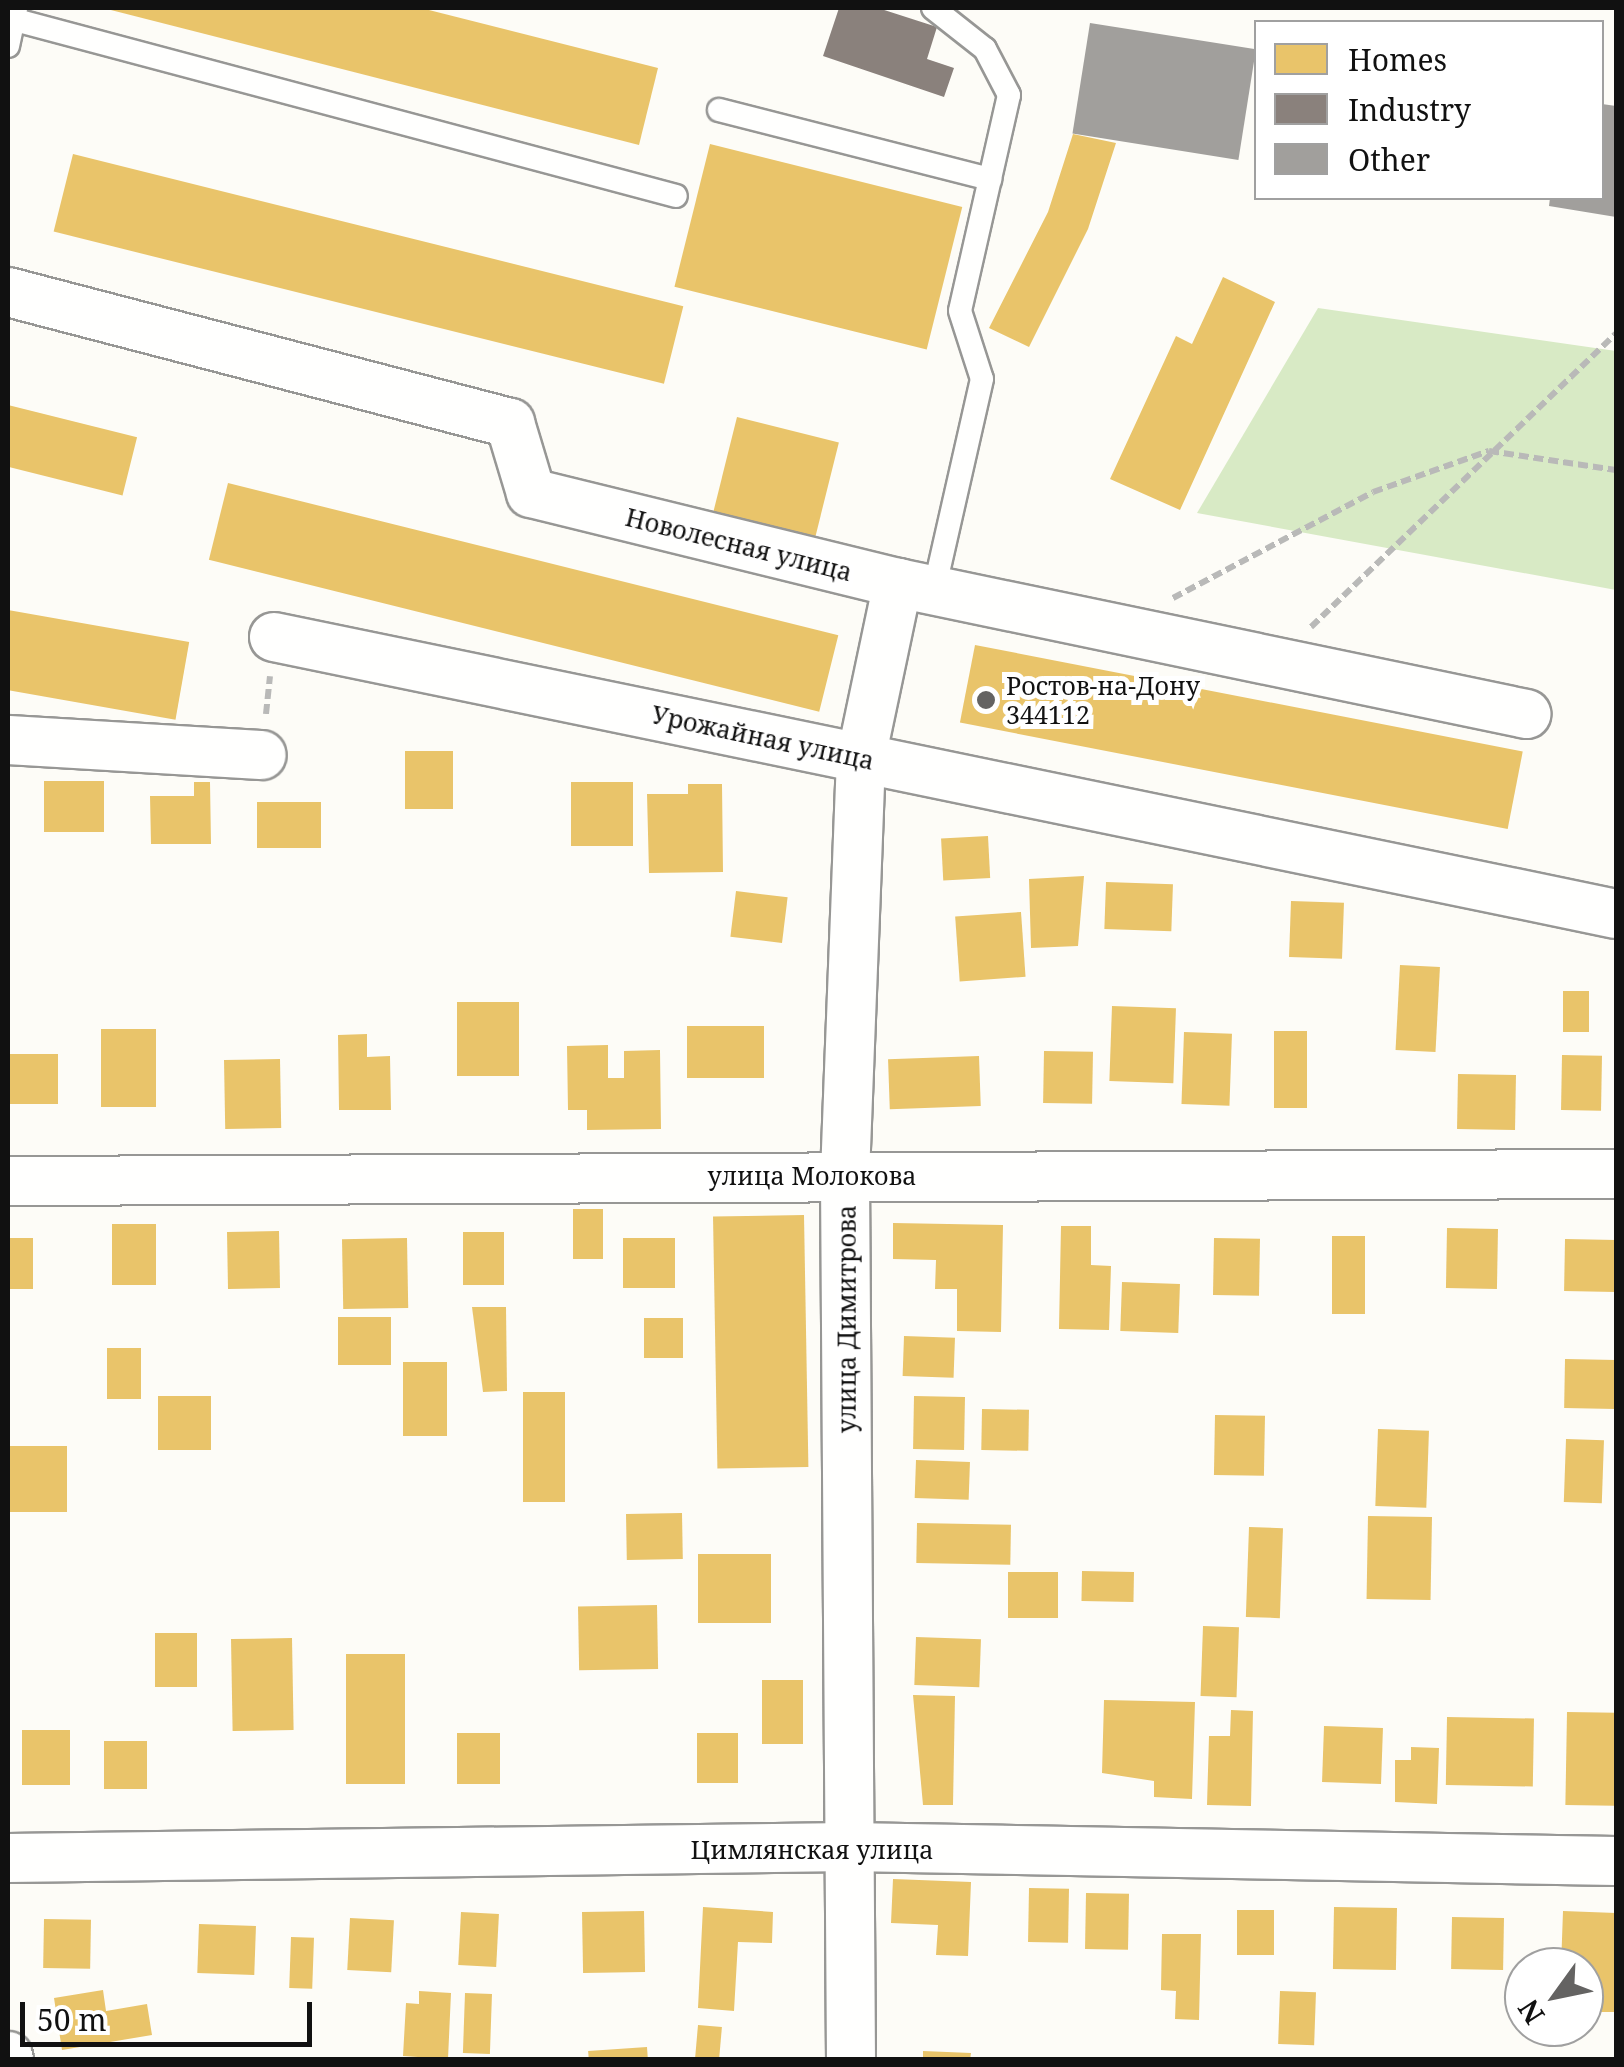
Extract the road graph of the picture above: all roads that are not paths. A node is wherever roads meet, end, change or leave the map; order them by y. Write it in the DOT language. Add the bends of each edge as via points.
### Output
graph roads {
  1 [pos="933,8"];
  2 [pos="12,14"];
  3 [pos="8,46"];
  4 [pos="719,110"];
  5 [pos="990,179"];
  6 [pos="676,196"];
  7 [pos="8,292"];
  8 [pos="916,587"];
  9 [pos="274,637"];
  10 [pos="1526,714"];
  11 [pos="8,740"];
  12 [pos="262,754"];
  13 [pos="862,758"];
  14 [pos="1616,914"];
  15 [pos="1616,1174"];
  16 [pos="845,1175"];
  17 [pos="8,1182"];
  18 [pos="850,1847"];
  19 [pos="8,1858"];
  20 [pos="1616,1861"];
  21 [pos="851,2060"];
  1 -- 5 [label="lane" via="986,49 1009,94"];
  2 -- 3 [label="lane"];
  2 -- 6 [label="lane"];
  4 -- 5 [label="lane"];
  5 -- 8 [label="lane" via="953,290 982,379"];
  7 -- 8 [label="street, Новолесная улица" via="510,423 531,493"];
  8 -- 10 [label="street, Новолесная улица"];
  8 -- 13 [label="street, улица Димитрова"];
  9 -- 13 [label="street, Урожайная улица"];
  11 -- 12 [label="street"];
  13 -- 14 [label="street, Урожайная улица"];
  13 -- 16 [label="street, улица Димитрова"];
  15 -- 16 [label="street, улица Молокова"];
  16 -- 17 [label="street, улица Молокова"];
  16 -- 18 [label="street, улица Димитрова"];
  18 -- 19 [label="street, Цимлянская улица"];
  18 -- 20 [label="street, Цимлянская улица"];
  18 -- 21 [label="street, улица Димитрова"];
}
